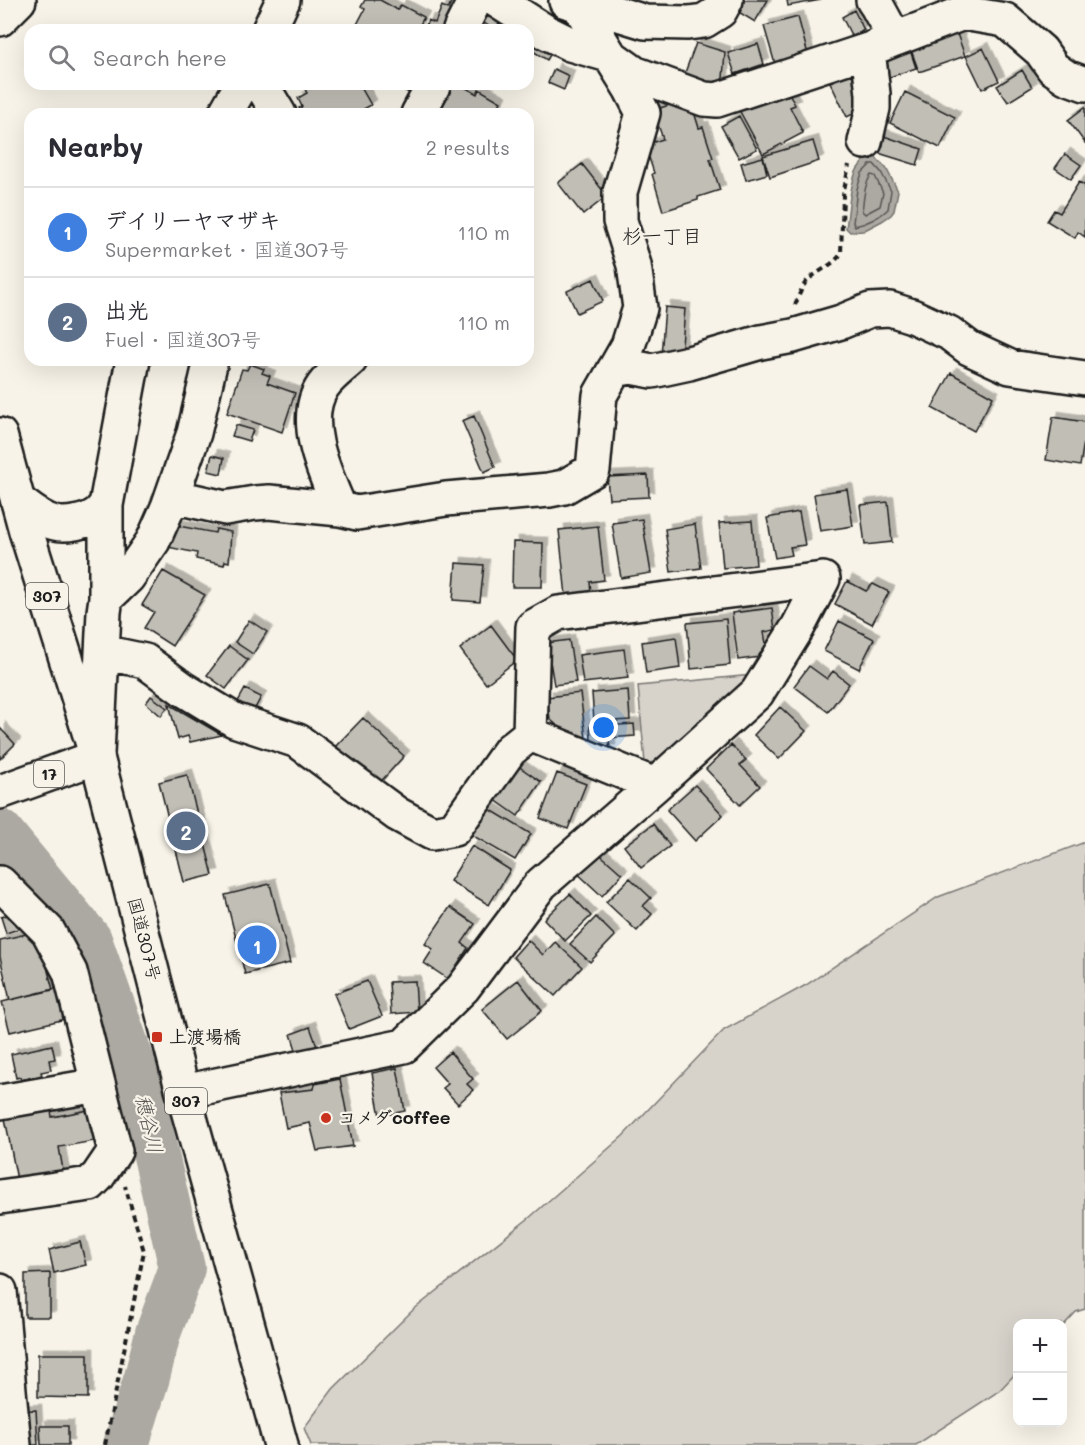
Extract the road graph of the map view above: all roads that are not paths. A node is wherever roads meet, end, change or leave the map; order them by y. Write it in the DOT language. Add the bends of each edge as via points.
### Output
graph roads {
  1 [pos="19,0"];
  2 [pos="283,0"];
  3 [pos="476,0"];
  4 [pos="496,0"];
  5 [pos="726,0"];
  6 [pos="873,0"];
  7 [pos="571,2"];
  8 [pos="1012,10"];
  9 [pos="0,19"];
  10 [pos="272,24"];
  11 [pos="463,24"];
  12 [pos="534,24"];
  13 [pos="534,24"];
  14 [pos="881,44"];
  15 [pos="609,56"];
  16 [pos="1085,84"];
  17 [pos="239,90"];
  18 [pos="265,90"];
  19 [pos="431,90"];
  20 [pos="228,108"];
  21 [pos="275,108"];
  22 [pos="421,108"];
  23 [pos="865,142"];
  24 [pos="133,366"];
  25 [pos="210,366"];
  26 [pos="344,366"];
  27 [pos="614,370"];
  28 [pos="1085,378"];
  29 [pos="0,435"];
  30 [pos="172,496"];
  31 [pos="18,501"];
  32 [pos="106,505"];
  33 [pos="340,509"];
  34 [pos="106,598"];
  35 [pos="102,652"];
  36 [pos="530,735"];
  37 [pos="97,757"];
  38 [pos="655,785"];
  39 [pos="1,791"];
  40 [pos="0,883"];
  41 [pos="98,1085"];
  42 [pos="183,1092"];
  43 [pos="0,1102"];
  44 [pos="0,1197"];
  45 [pos="0,1291"];
  46 [pos="9,1440"];
  47 [pos="281,1445"];
  1 -- 9 [label="main road"];
  2 -- 10 [label="main road"];
  3 -- 11 [label="main road"];
  4 -- 13 [label="main road"];
  5 -- 7 [label="main road" via="720,11 704,21 688,23 645,21"];
  6 -- 14 [label="main road" via="878,6"];
  7 -- 15 [label="main road"];
  8 -- 14 [label="main road" via="963,13"];
  8 -- 16 [label="main road" via="1053,68"];
  12 -- 15 [label="main road" via="570,44"];
  14 -- 15 [label="main road" via="717,100 704,99 634,73"];
  14 -- 23 [label="main road"];
  15 -- 27 [label="main road" via="643,113 620,192 620,221 634,265 640,308 628,346"];
  17 -- 20 [label="main road"];
  18 -- 21 [label="main road"];
  19 -- 22 [label="main road"];
  24 -- 32 [label="main road"];
  25 -- 30 [label="main road" via="194,433"];
  26 -- 33 [label="main road" via="322,386 312,421 318,450"];
  27 -- 28 [label="main road" via="632,367 652,371 689,363 841,322 870,310 890,309 949,333 969,348 1010,367"];
  27 -- 33 [label="main road" via="600,395 593,470 564,487 357,513"];
  29 -- 31 [label="main road, 国道307号 / 307"];
  30 -- 33 [label="main road" via="225,508 268,502"];
  30 -- 34 [label="main road" via="153,541 128,577"];
  31 -- 32 [label="main road" via="36,515 68,524 95,515"];
  31 -- 37 [label="main road, 国道307号 / 307"];
  32 -- 34 [label="main road"];
  34 -- 35 [label="main road"];
  35 -- 36 [label="main road" via="145,661 234,720 298,741 397,814 432,833 454,829 510,750"];
  35 -- 37 [label="main road"];
  36 -- 38 [label="main road"];
  36 -- 38 [label="main road" via="533,627 558,613 823,579 757,693"];
  37 -- 39 [label="main road, 17"];
  37 -- 42 [label="main road, 国道307号 / 307"];
  38 -- 42 [label="main road" via="541,884 463,988 404,1046"];
  40 -- 41 [label="main road" via="48,931 70,972"];
  41 -- 43 [label="main road"];
  41 -- 44 [label="main road" via="115,1151 98,1176 90,1184"];
  42 -- 47 [label="main road, 国道307号 / 307"];
  45 -- 46 [label="main road"];
}
